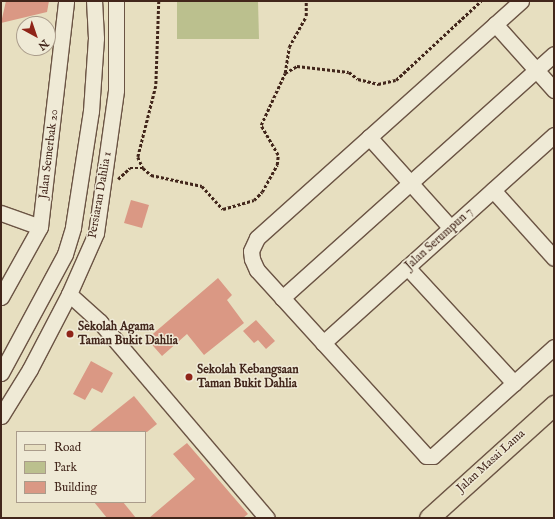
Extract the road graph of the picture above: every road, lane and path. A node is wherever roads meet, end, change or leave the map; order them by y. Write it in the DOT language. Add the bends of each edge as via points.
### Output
graph roads {
  1 [pos="66,1"];
  2 [pos="94,1"];
  3 [pos="116,1"];
  4 [pos="159,1"];
  5 [pos="306,1"];
  6 [pos="481,1"];
  7 [pos="521,1"];
  8 [pos="495,24"];
  9 [pos="554,54"];
  10 [pos="536,70"];
  11 [pos="286,73"];
  12 [pos="554,90"];
  13 [pos="554,135"];
  14 [pos="369,137"];
  15 [pos="143,168"];
  16 [pos="117,180"];
  17 [pos="410,183"];
  18 [pos="493,190"];
  19 [pos="1,213"];
  20 [pos="40,227"];
  21 [pos="451,228"];
  22 [pos="554,258"];
  23 [pos="407,267"];
  24 [pos="69,294"];
  25 [pos="1,297"];
  26 [pos="282,298"];
  27 [pos="323,343"];
  28 [pos="554,347"];
  29 [pos="6,354"];
  30 [pos="30,369"];
  31 [pos="1,373"];
  32 [pos="514,383"];
  33 [pos="554,405"];
  34 [pos="1,416"];
  35 [pos="268,518"];
  36 [pos="429,518"];
  1 -- 20 [label="street, Jalan Semerbak 20"];
  2 -- 29 [label="street, Persiaran Dahlia 1" via="96,38 91,111 73,226 65,254"];
  3 -- 24 [label="street, Persiaran Dahlia 1" via="116,90 107,168 96,233"];
  4 -- 15 [label="path" via="156,86 138,157"];
  5 -- 11 [label="path" via="306,16 289,48"];
  6 -- 11 [label="path" via="396,80 378,84 358,79 349,72 297,66"];
  7 -- 8 [label="street"];
  8 -- 10 [label="street"];
  8 -- 14 [label="street"];
  9 -- 10 [label="street"];
  10 -- 12 [label="street"];
  10 -- 17 [label="street"];
  11 -- 15 [label="path" via="261,125 278,155 278,165 262,192 254,200 223,209 202,186 151,175"];
  13 -- 18 [label="street, Jalan Serumpun 7"];
  14 -- 17 [label="street"];
  14 -- 26 [label="street" via="254,242 251,251 254,265"];
  15 -- 16 [label="path" via="130,168"];
  17 -- 21 [label="street"];
  17 -- 26 [label="street"];
  18 -- 21 [label="street, Jalan Serumpun 7"];
  18 -- 22 [label="street"];
  19 -- 20 [label="street"];
  20 -- 25 [label="street, Jalan Semerbak 20"];
  21 -- 23 [label="street, Jalan Serumpun 7"];
  23 -- 27 [label="street, Jalan Serumpun 7"];
  23 -- 32 [label="street"];
  24 -- 30 [label="street, Persiaran Dahlia 1"];
  24 -- 35 [label="street" via="100,322"];
  26 -- 27 [label="street"];
  27 -- 32 [label="street" via="426,456 433,456"];
  28 -- 32 [label="street"];
  29 -- 30 [label="street"];
  29 -- 31 [label="street, Persiaran Dahlia 1"];
  30 -- 34 [label="street, Persiaran Dahlia 1"];
  33 -- 36 [label="main road, Jalan Masai Lama"];
}
